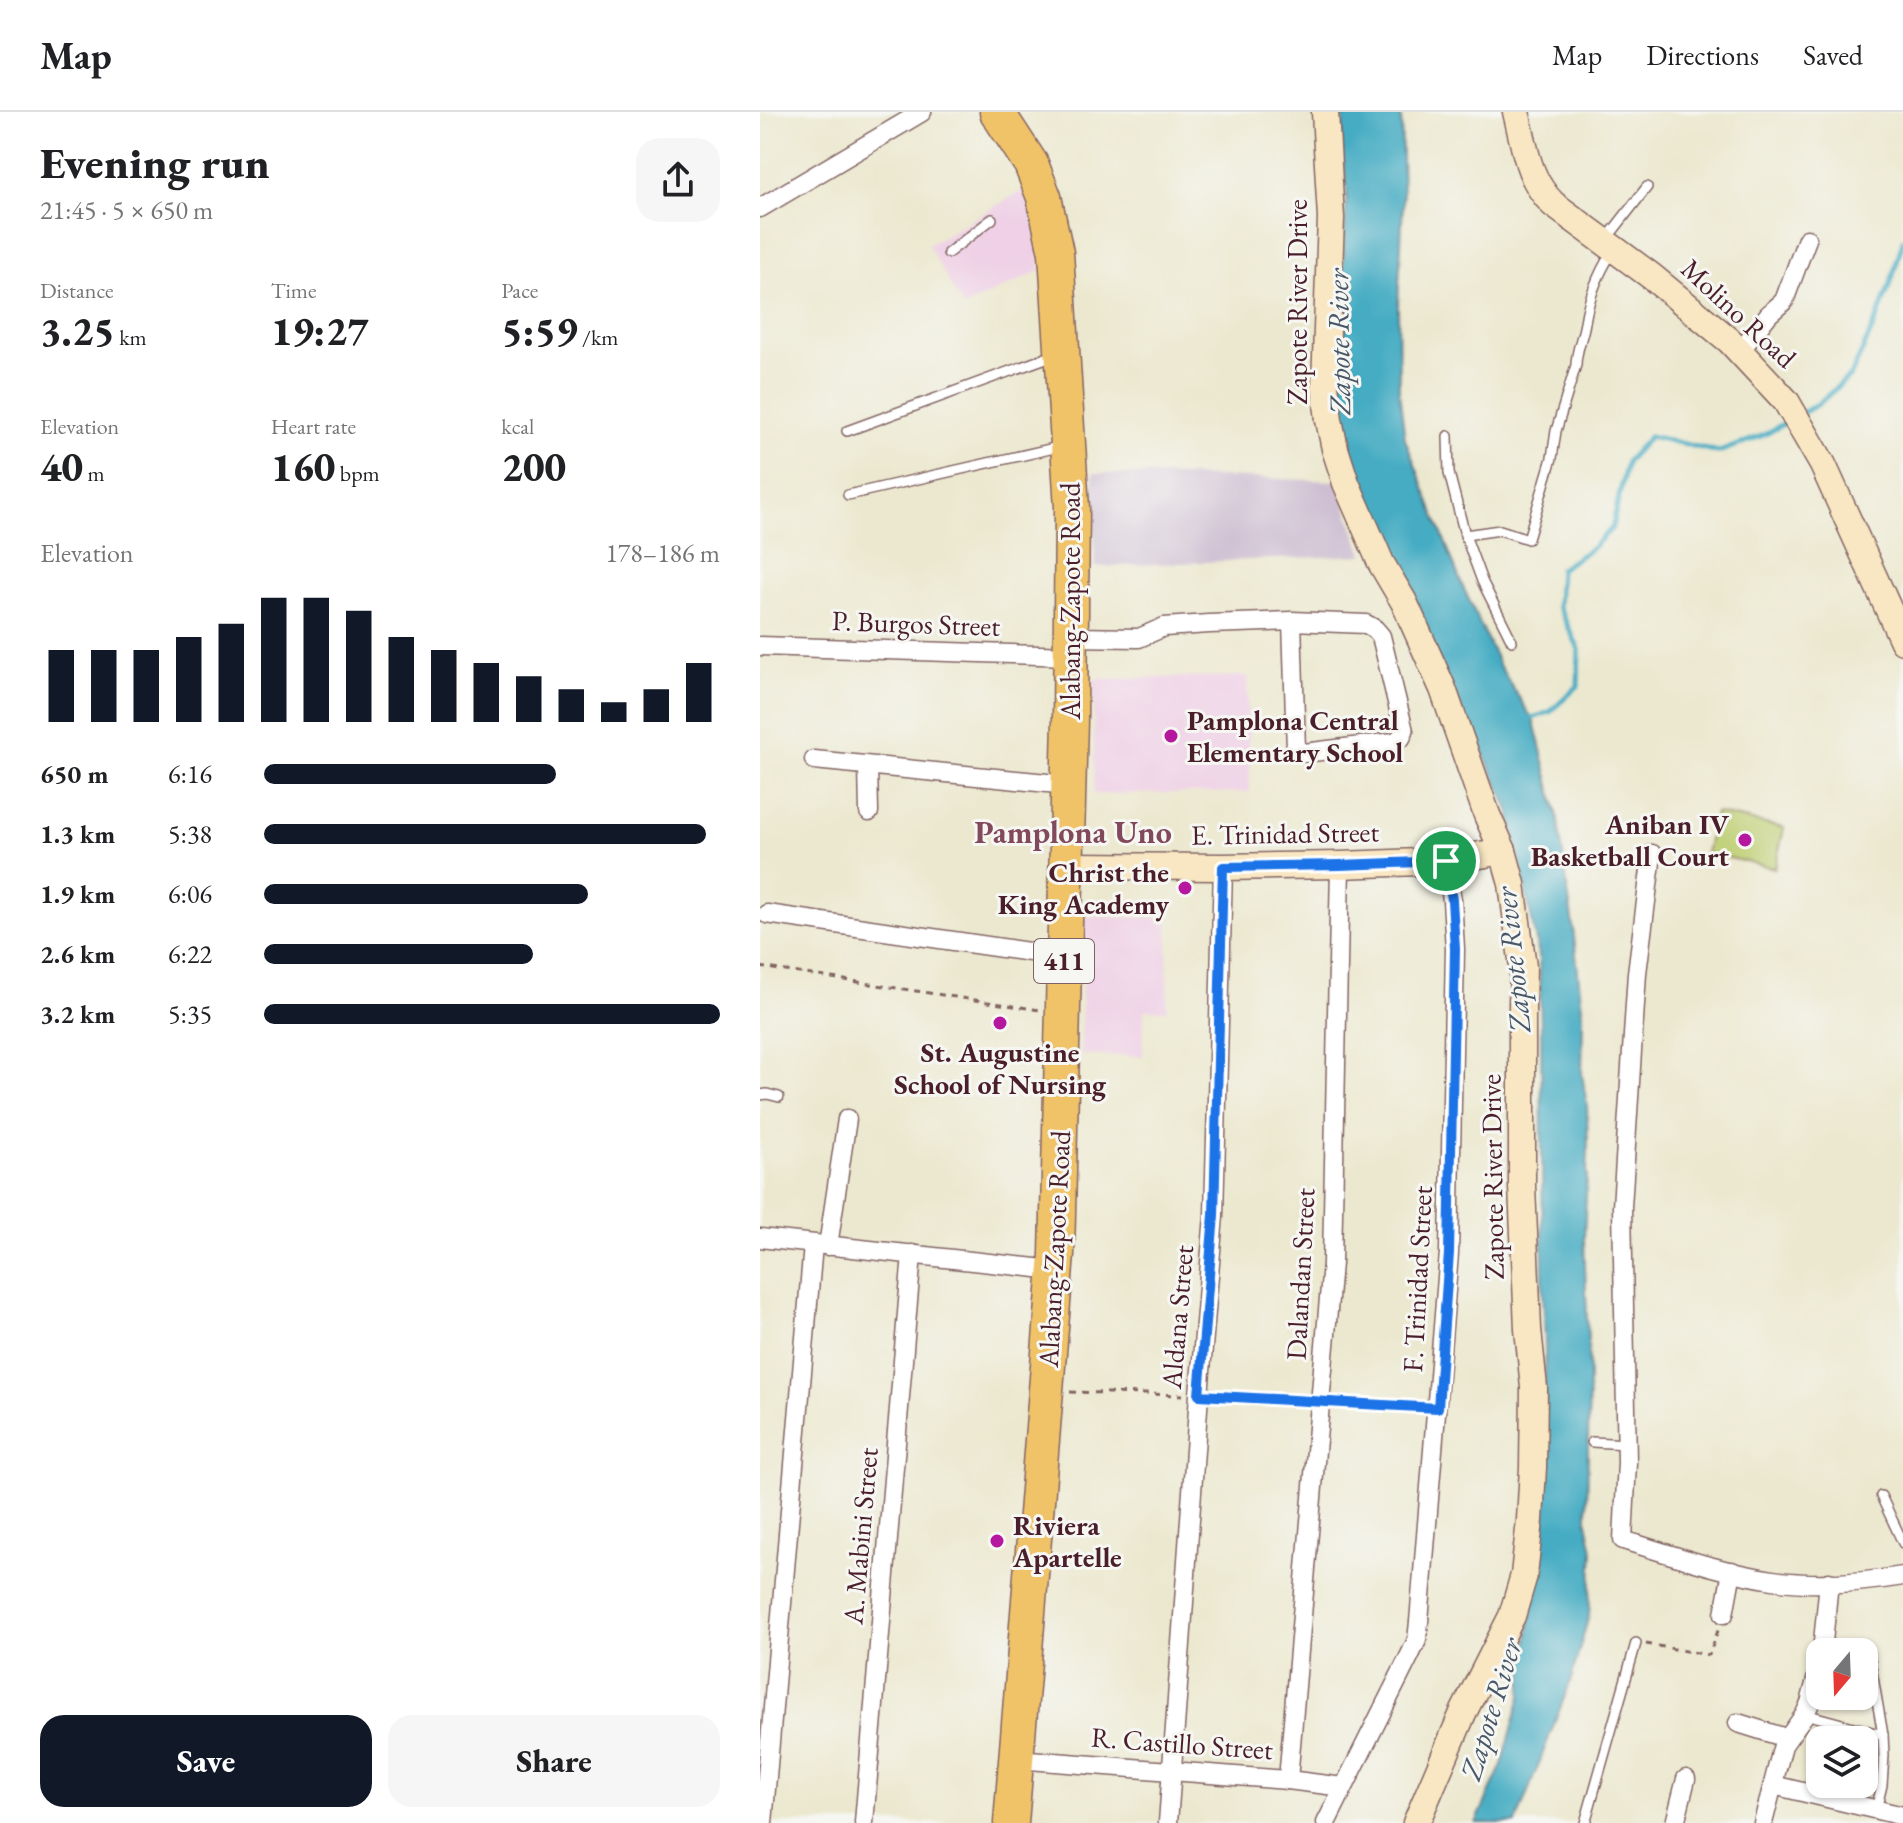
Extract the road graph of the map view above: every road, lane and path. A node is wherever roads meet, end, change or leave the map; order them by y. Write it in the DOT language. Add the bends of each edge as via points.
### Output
graph roads {
  1 [pos="922,112"];
  2 [pos="997,112"];
  3 [pos="1325,112"];
  4 [pos="1516,112"];
  5 [pos="1647,187"];
  6 [pos="760,208"];
  7 [pos="992,219"];
  8 [pos="1807,239"];
  9 [pos="1609,246"];
  10 [pos="948,253"];
  11 [pos="1740,351"];
  12 [pos="1062,352"];
  13 [pos="847,431"];
  14 [pos="1448,436"];
  15 [pos="1068,445"];
  16 [pos="848,495"];
  17 [pos="1465,535"];
  18 [pos="1292,621"];
  19 [pos="1903,640"];
  20 [pos="1512,641"];
  21 [pos="760,646"];
  22 [pos="1071,647"];
  23 [pos="814,760"];
  24 [pos="868,766"];
  25 [pos="1068,785"];
  26 [pos="869,812"];
  27 [pos="1503,851"];
  28 [pos="1652,854"];
  29 [pos="1446,861"];
  30 [pos="1340,865"];
  31 [pos="1067,866"];
  32 [pos="1223,867"];
  33 [pos="767,914"];
  34 [pos="1064,957"];
  35 [pos="760,967"];
  36 [pos="1063,1013"];
  37 [pos="760,1095"];
  38 [pos="779,1097"];
  39 [pos="847,1119"];
  40 [pos="760,1238"];
  41 [pos="821,1245"];
  42 [pos="912,1254"];
  43 [pos="1055,1270"];
  44 [pos="1046,1391"];
  45 [pos="1199,1395"];
  46 [pos="1321,1401"];
  47 [pos="1438,1408"];
  48 [pos="1592,1442"];
  49 [pos="1627,1444"];
  50 [pos="1881,1496"];
  51 [pos="1903,1543"];
  52 [pos="1732,1571"];
  53 [pos="1903,1576"];
  54 [pos="1829,1582"];
  55 [pos="1724,1614"];
  56 [pos="1824,1638"];
  57 [pos="1636,1643"];
  58 [pos="1878,1706"];
  59 [pos="1807,1710"];
  60 [pos="1805,1714"];
  61 [pos="1738,1723"];
  62 [pos="1883,1735"];
  63 [pos="1786,1738"];
  64 [pos="1016,1759"];
  65 [pos="1172,1770"];
  66 [pos="1686,1779"];
  67 [pos="1288,1780"];
  68 [pos="1773,1785"];
  69 [pos="1343,1787"];
  70 [pos="1876,1810"];
  71 [pos="1903,1816"];
  72 [pos="763,1823"];
  73 [pos="864,1823"];
  74 [pos="1011,1823"];
  75 [pos="1168,1823"];
  76 [pos="1326,1823"];
  77 [pos="1416,1823"];
  78 [pos="1585,1823"];
  79 [pos="1675,1823"];
  80 [pos="1763,1823"];
  1 -- 6 [label="street"];
  2 -- 12 [label="highway, Alabang-Zapote Road / 411" via="1031,164 1044,197 1056,253"];
  3 -- 27 [label="main road, Zapote River Drive" via="1331,218 1325,385 1335,449 1381,563 1443,689"];
  4 -- 9 [label="main road, Molino Road" via="1542,194"];
  5 -- 9 [label="lane"];
  7 -- 10 [label="lane"];
  8 -- 11 [label="street" via="1784,301"];
  9 -- 11 [label="main road, Molino Road"];
  9 -- 17 [label="lane" via="1585,313 1528,539 1500,530"];
  11 -- 19 [label="main road, Molino Road" via="1801,425"];
  12 -- 13 [label="lane"];
  12 -- 15 [label="highway, Alabang-Zapote Road / 411"];
  14 -- 17 [label="lane" via="1449,473"];
  15 -- 16 [label="lane"];
  15 -- 22 [label="highway, Alabang-Zapote Road / 411"];
  17 -- 20 [label="lane"];
  18 -- 18 [label="street, P. Burgos Street" via="1361,623 1378,632 1404,731 1401,738 1296,750"];
  18 -- 22 [label="street, P. Burgos Street" via="1169,627 1147,636"];
  21 -- 22 [label="street, P. Burgos Street"];
  22 -- 25 [label="highway, Alabang-Zapote Road / 411"];
  23 -- 24 [label="street"];
  24 -- 25 [label="street"];
  24 -- 26 [label="street"];
  25 -- 31 [label="highway, Alabang-Zapote Road / 411"];
  27 -- 29 [label="main road, E. Trinidad Street"];
  27 -- 77 [label="main road, Zapote River Drive" via="1523,967 1522,1186 1534,1388 1530,1520 1524,1575 1512,1616"];
  28 -- 49 [label="street" via="1637,973 1622,1207"];
  29 -- 30 [label="main road, E. Trinidad Street"];
  29 -- 47 [label="street, F. Trinidad Street" via="1455,949 1449,1253"];
  30 -- 32 [label="main road, E. Trinidad Street"];
  30 -- 46 [label="street, Dalandan Street" via="1332,1263"];
  31 -- 32 [label="main road, E. Trinidad Street"];
  31 -- 34 [label="highway, Alabang-Zapote Road / 411"];
  32 -- 45 [label="street, Aldana Street" via="1214,1215"];
  33 -- 34 [label="street"];
  34 -- 36 [label="highway, Alabang-Zapote Road / 411"];
  35 -- 36 [label="path"];
  36 -- 43 [label="highway, Alabang-Zapote Road / 411"];
  37 -- 38 [label="lane"];
  39 -- 41 [label="street"];
  40 -- 41 [label="street"];
  41 -- 42 [label="street"];
  41 -- 72 [label="street"];
  42 -- 43 [label="street"];
  42 -- 73 [label="street, A. Mabini Street"];
  43 -- 44 [label="highway, Alabang-Zapote Road / 411"];
  44 -- 45 [label="path"];
  44 -- 64 [label="highway, Alabang-Zapote Road / 411"];
  45 -- 46 [label="path"];
  45 -- 65 [label="street, Aldana Street"];
  46 -- 47 [label="path"];
  46 -- 67 [label="street, Dalandan Street"];
  47 -- 69 [label="street, F. Trinidad Street" via="1417,1640"];
  48 -- 49 [label="lane"];
  49 -- 52 [label="street" via="1623,1540"];
  50 -- 51 [label="lane"];
  52 -- 54 [label="street" via="1775,1580"];
  52 -- 55 [label="street"];
  53 -- 54 [label="street"];
  54 -- 56 [label="street"];
  55 -- 57 [label="path" via="1709,1655"];
  57 -- 78 [label="lane"];
  58 -- 62 [label="lane"];
  59 -- 60 [label="street"];
  60 -- 62 [label="lane"];
  60 -- 63 [label="street"];
  61 -- 63 [label="street"];
  62 -- 70 [label="lane"];
  63 -- 68 [label="street"];
  64 -- 65 [label="street, R. Castillo Street"];
  64 -- 74 [label="highway, Alabang-Zapote Road / 411"];
  65 -- 67 [label="street, R. Castillo Street"];
  65 -- 75 [label="street, Aldana Street"];
  66 -- 79 [label="street"];
  67 -- 69 [label="street, R. Castillo Street"];
  68 -- 70 [label="street"];
  68 -- 80 [label="street"];
  69 -- 76 [label="street, F. Trinidad Street"];
  70 -- 71 [label="street"];
}
